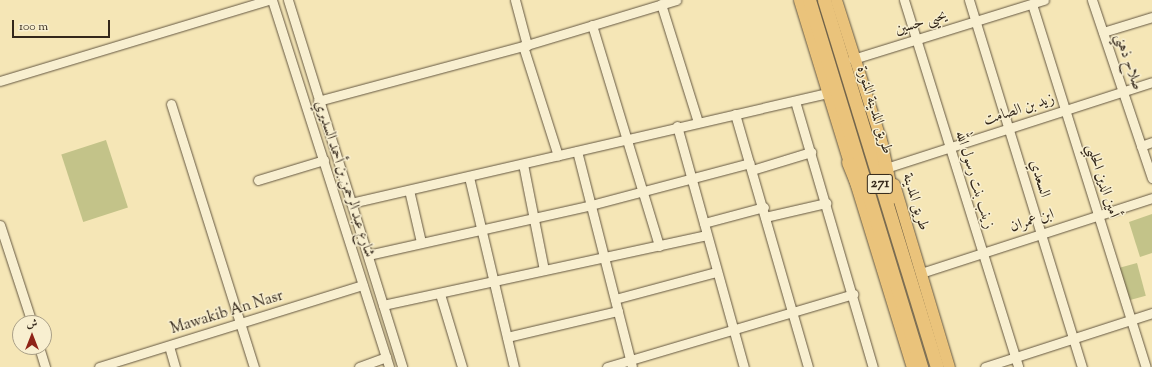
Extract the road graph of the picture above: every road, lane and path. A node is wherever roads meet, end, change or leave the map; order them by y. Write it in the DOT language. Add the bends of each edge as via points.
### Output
graph roads {
  1 [pos="269,0"];
  2 [pos="272,0"];
  3 [pos="288,0"];
  4 [pos="515,0"];
  5 [pos="676,0"];
  6 [pos="799,0"];
  7 [pos="809,0"];
  8 [pos="824,0"];
  9 [pos="836,0"];
  10 [pos="904,0"];
  11 [pos="969,0"];
  12 [pos="1044,0"];
  13 [pos="1092,0"];
  14 [pos="661,4"];
  15 [pos="1032,4"];
  16 [pos="1152,17"];
  17 [pos="975,21"];
  18 [pos="592,25"];
  19 [pos="1103,32"];
  20 [pos="916,39"];
  21 [pos="525,45"];
  22 [pos="853,59"];
  23 [pos="0,81"];
  24 [pos="1152,82"];
  25 [pos="1123,91"];
  26 [pos="827,93"];
  27 [pos="318,101"];
  28 [pos="795,101"];
  29 [pos="171,104"];
  30 [pos="1066,110"];
  31 [pos="735,114"];
  32 [pos="698,122"];
  33 [pos="677,126"];
  34 [pos="1008,128"];
  35 [pos="879,136"];
  36 [pos="626,140"];
  37 [pos="1152,142"];
  38 [pos="1141,146"];
  39 [pos="949,147"];
  40 [pos="577,151"];
  41 [pos="811,152"];
  42 [pos="558,156"];
  43 [pos="324,160"];
  44 [pos="848,162"];
  45 [pos="523,164"];
  46 [pos="751,166"];
  47 [pos="889,167"];
  48 [pos="469,177"];
  49 [pos="1152,178"];
  50 [pos="692,179"];
  51 [pos="258,180"];
  52 [pos="409,190"];
  53 [pos="642,192"];
  54 [pos="1152,198"];
  55 [pos="351,203"];
  56 [pos="826,203"];
  57 [pos="591,205"];
  58 [pos="764,207"];
  59 [pos="1098,215"];
  60 [pos="533,217"];
  61 [pos="765,217"];
  62 [pos="704,223"];
  63 [pos="0,225"];
  64 [pos="480,228"];
  65 [pos="1041,233"];
  66 [pos="706,235"];
  67 [pos="421,242"];
  68 [pos="659,246"];
  69 [pos="982,252"];
  70 [pos="368,255"];
  71 [pos="604,258"];
  72 [pos="906,267"];
  73 [pos="544,270"];
  74 [pos="716,272"];
  75 [pos="921,273"];
  76 [pos="492,280"];
  77 [pos="363,285"];
  78 [pos="440,294"];
  79 [pos="853,294"];
  80 [pos="900,296"];
  81 [pos="615,299"];
  82 [pos="383,305"];
  83 [pos="618,311"];
  84 [pos="792,312"];
  85 [pos="1152,313"];
  86 [pos="29,315"];
  87 [pos="1131,320"];
  88 [pos="239,324"];
  89 [pos="733,330"];
  90 [pos="507,337"];
  91 [pos="1073,338"];
  92 [pos="169,346"];
  93 [pos="41,355"];
  94 [pos="386,357"];
  95 [pos="1015,357"];
  96 [pos="632,364"];
  97 [pos="913,365"];
  98 [pos="45,367"];
  99 [pos="99,367"];
  100 [pos="175,367"];
  101 [pos="254,367"];
  102 [pos="359,367"];
  103 [pos="389,367"];
  104 [pos="402,367"];
  105 [pos="462,367"];
  106 [pos="514,367"];
  107 [pos="607,367"];
  108 [pos="744,367"];
  109 [pos="808,367"];
  110 [pos="873,367"];
  111 [pos="937,367"];
  112 [pos="949,367"];
  113 [pos="985,367"];
  114 [pos="1018,367"];
  115 [pos="1082,367"];
  116 [pos="1146,367"];
  1 -- 23 [label="street"];
  2 -- 43 [label="street, شارع عبد الرحمن بن أحمد السديري"];
  3 -- 27 [label="street, شارع عبد الرحمن بن أحمد السديري"];
  4 -- 21 [label="street"];
  5 -- 14 [label="street"];
  6 -- 26 [label="main road"];
  7 -- 80 [label="highway, طريق المدينة المنورة / 271"];
  8 -- 72 [label="highway, طريق المدينة المنورة / 271"];
  9 -- 22 [label="main road, طريق المدينة"];
  10 -- 20 [label="street, زينب بنت رسول الله"];
  11 -- 17 [label="street, السعدي"];
  12 -- 15 [label="street, يحيى حسين"];
  13 -- 19 [label="street, صلاح ذهني"];
  14 -- 18 [label="street"];
  14 -- 32 [label="street"];
  15 -- 17 [label="street, يحيى حسين"];
  15 -- 30 [label="street, أمين الدين الحلبي"];
  16 -- 19 [label="street"];
  17 -- 20 [label="street, يحيى حسين"];
  17 -- 34 [label="street, السعدي"];
  18 -- 21 [label="street"];
  18 -- 36 [label="street"];
  19 -- 25 [label="street, صلاح ذهني"];
  20 -- 22 [label="street, يحيى حسين"];
  20 -- 39 [label="street, زينب بنت رسول الله"];
  21 -- 27 [label="street"];
  21 -- 42 [label="street"];
  22 -- 35 [label="main road, طريق المدينة"];
  24 -- 25 [label="street, زيد بن الصامت"];
  25 -- 30 [label="street, زيد بن الصامت"];
  25 -- 38 [label="street, صلاح ذهني"];
  26 -- 28 [label="street"];
  26 -- 44 [label="main road"];
  27 -- 55 [label="street, شارع عبد الرحمن بن أحمد السديري"];
  28 -- 31 [label="street"];
  28 -- 41 [label="street"];
  29 -- 88 [label="street"];
  30 -- 34 [label="street, زيد بن الصامت"];
  30 -- 59 [label="street, أمين الدين الحلبي"];
  31 -- 32 [label="street"];
  31 -- 46 [label="street"];
  32 -- 33 [label="street"];
  33 -- 36 [label="street"];
  33 -- 50 [label="street"];
  34 -- 39 [label="street, زيد بن الصامت"];
  34 -- 65 [label="street, السعدي"];
  35 -- 47 [label="main road, طريق المدينة"];
  35 -- 72 [label="highway"];
  36 -- 40 [label="street"];
  36 -- 53 [label="street"];
  37 -- 38 [label="street"];
  38 -- 49 [label="street, صلاح ذهني"];
  39 -- 47 [label="street, زيد بن الصامت"];
  39 -- 69 [label="street, زينب بنت رسول الله"];
  40 -- 42 [label="street"];
  40 -- 57 [label="street"];
  41 -- 46 [label="street"];
  41 -- 56 [label="street"];
  42 -- 45 [label="street"];
  43 -- 51 [label="street"];
  43 -- 77 [label="street, شارع عبد الرحمن بن أحمد السديري"];
  44 -- 80 [label="highway"];
  44 -- 97 [label="main road"];
  45 -- 48 [label="street"];
  45 -- 60 [label="street"];
  46 -- 50 [label="street"];
  46 -- 58 [label="street"];
  47 -- 75 [label="main road, طريق المدينة"];
  48 -- 52 [label="street"];
  48 -- 64 [label="street"];
  50 -- 53 [label="street"];
  50 -- 62 [label="street"];
  52 -- 55 [label="street"];
  52 -- 67 [label="street"];
  53 -- 57 [label="street"];
  53 -- 68 [label="street"];
  54 -- 59 [label="street, ابن عمران"];
  55 -- 70 [label="street, شارع عبد الرحمن بن أحمد السديري"];
  56 -- 61 [label="street"];
  56 -- 79 [label="street"];
  57 -- 60 [label="street"];
  57 -- 71 [label="street"];
  58 -- 61 [label="street"];
  58 -- 62 [label="street"];
  59 -- 65 [label="street, ابن عمران"];
  59 -- 87 [label="street, أمين الدين الحلبي"];
  60 -- 64 [label="street"];
  60 -- 73 [label="street"];
  61 -- 84 [label="street"];
  62 -- 66 [label="street"];
  63 -- 86 [label="street"];
  64 -- 67 [label="street"];
  64 -- 76 [label="street"];
  65 -- 69 [label="street, ابن عمران"];
  65 -- 91 [label="street, السعدي"];
  66 -- 68 [label="street"];
  66 -- 74 [label="street"];
  67 -- 70 [label="street"];
  68 -- 71 [label="street"];
  69 -- 75 [label="street, ابن عمران"];
  69 -- 95 [label="street, زينب بنت رسول الله"];
  70 -- 82 [label="street, شارع عبد الرحمن بن أحمد السديري"];
  71 -- 73 [label="street"];
  71 -- 81 [label="street"];
  72 -- 111 [label="highway, طريق المدينة المنورة / 271"];
  73 -- 76 [label="street"];
  74 -- 81 [label="street"];
  74 -- 89 [label="street"];
  75 -- 112 [label="main road, طريق المدينة"];
  76 -- 78 [label="street"];
  76 -- 90 [label="street"];
  77 -- 88 [label="street, Mawakib An Nasr"];
  77 -- 94 [label="street, شارع عبد الرحمن بن أحمد السديري"];
  78 -- 82 [label="street"];
  78 -- 105 [label="street"];
  79 -- 84 [label="street"];
  79 -- 110 [label="street"];
  80 -- 97 [label="highway, طريق المدينة المنورة / 271"];
  81 -- 83 [label="street"];
  82 -- 104 [label="street, شارع عبد الرحمن بن أحمد السديري"];
  83 -- 90 [label="street"];
  83 -- 96 [label="street"];
  84 -- 89 [label="street"];
  84 -- 109 [label="street"];
  85 -- 87 [label="street"];
  87 -- 91 [label="street"];
  87 -- 116 [label="street, أمين الدين الحلبي"];
  88 -- 92 [label="street, Mawakib An Nasr"];
  88 -- 101 [label="street"];
  89 -- 96 [label="street"];
  89 -- 108 [label="street"];
  90 -- 106 [label="street"];
  91 -- 95 [label="street"];
  91 -- 115 [label="street, السعدي"];
  92 -- 99 [label="street, Mawakib An Nasr"];
  92 -- 100 [label="street"];
  93 -- 98 [label="street"];
  94 -- 102 [label="street"];
  94 -- 103 [label="street, شارع عبد الرحمن بن أحمد السديري"];
  95 -- 113 [label="street"];
  95 -- 114 [label="street, زينب بنت رسول الله"];
  96 -- 107 [label="street"];
}
